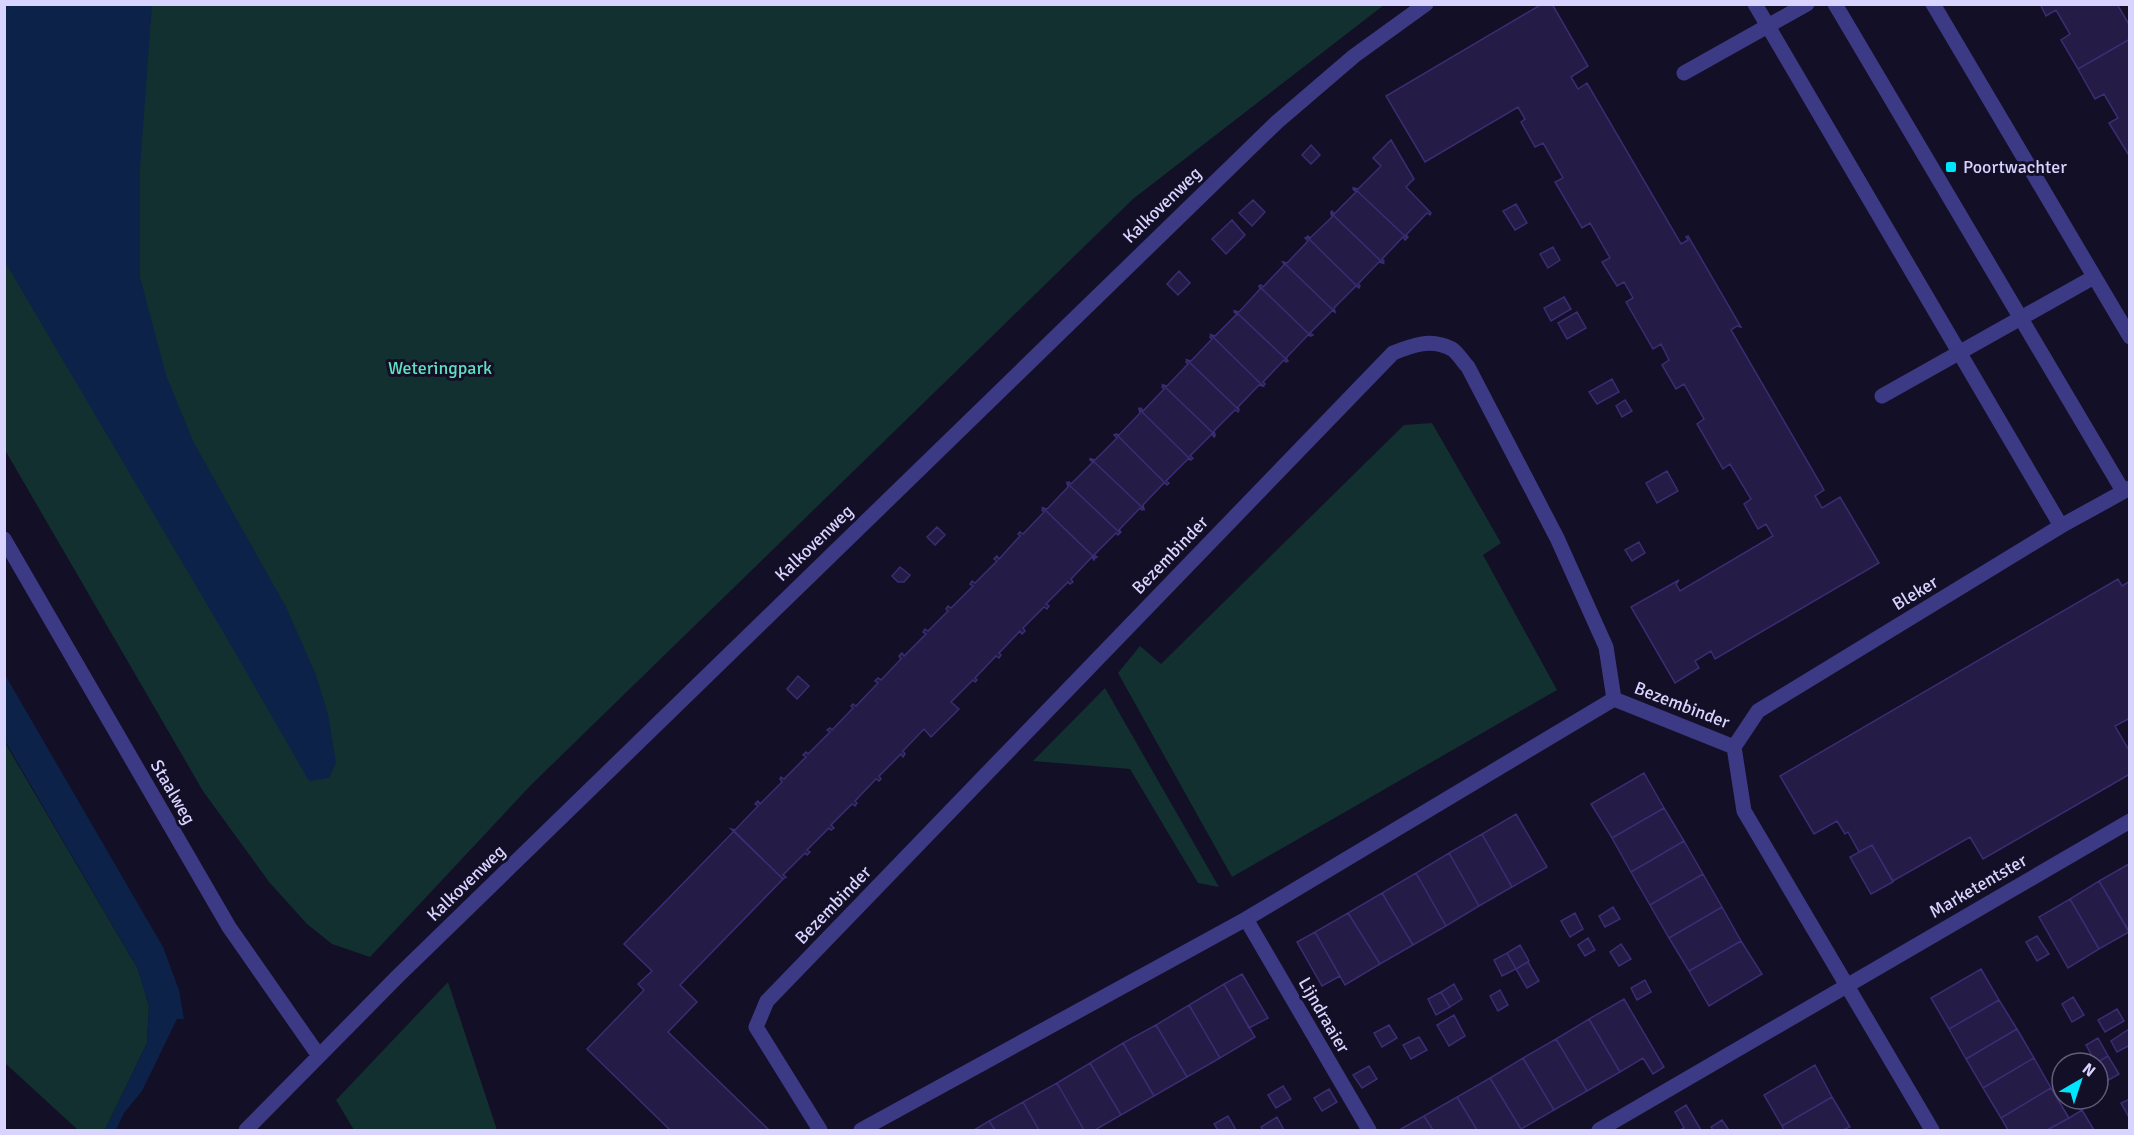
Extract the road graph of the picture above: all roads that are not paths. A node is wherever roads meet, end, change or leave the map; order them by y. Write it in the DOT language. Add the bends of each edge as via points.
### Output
graph roads {
  1 [pos="1426,4"];
  2 [pos="1755,4"];
  3 [pos="1807,4"];
  4 [pos="1835,4"];
  5 [pos="1933,4"];
  6 [pos="1767,27"];
  7 [pos="1684,73"];
  8 [pos="2094,278"];
  9 [pos="2022,319"];
  10 [pos="2130,337"];
  11 [pos="1959,354"];
  12 [pos="1882,396"];
  13 [pos="2126,490"];
  14 [pos="2061,526"];
  15 [pos="4,539"];
  16 [pos="1614,699"];
  17 [pos="1734,747"];
  18 [pos="2130,821"];
  19 [pos="1246,919"];
  20 [pos="1846,985"];
  21 [pos="319,1056"];
  22 [pos="246,1131"];
  23 [pos="820,1131"];
  24 [pos="861,1131"];
  25 [pos="1369,1131"];
  26 [pos="1599,1131"];
  27 [pos="1932,1131"];
  1 -- 21 [label="street, Kalkovenweg" via="1354,56 1276,122"];
  2 -- 6 [label="street"];
  3 -- 6 [label="street"];
  4 -- 9 [label="street"];
  5 -- 8 [label="street"];
  6 -- 7 [label="street"];
  6 -- 11 [label="street"];
  8 -- 9 [label="street"];
  8 -- 10 [label="street"];
  9 -- 11 [label="street"];
  9 -- 13 [label="street"];
  11 -- 12 [label="street"];
  11 -- 14 [label="street"];
  13 -- 14 [label="street, Bleker"];
  14 -- 17 [label="street, Bleker" via="1758,711"];
  15 -- 21 [label="street, Staalweg" via="229,927"];
  16 -- 17 [label="street, Bezembinder"];
  16 -- 19 [label="street, Bezembinder"];
  16 -- 23 [label="street, Bezembinder" via="1606,647 1582,592 1468,367 1454,350 1439,345 1419,342 1394,353 767,1001 756,1026"];
  17 -- 20 [label="street" via="1744,811"];
  18 -- 20 [label="street, Marketentster"];
  19 -- 24 [label="street, Bezembinder"];
  19 -- 25 [label="street, Lijndraaier"];
  20 -- 26 [label="street, Marketentster"];
  20 -- 27 [label="street"];
  21 -- 22 [label="street, Kalkovenweg"];
}
